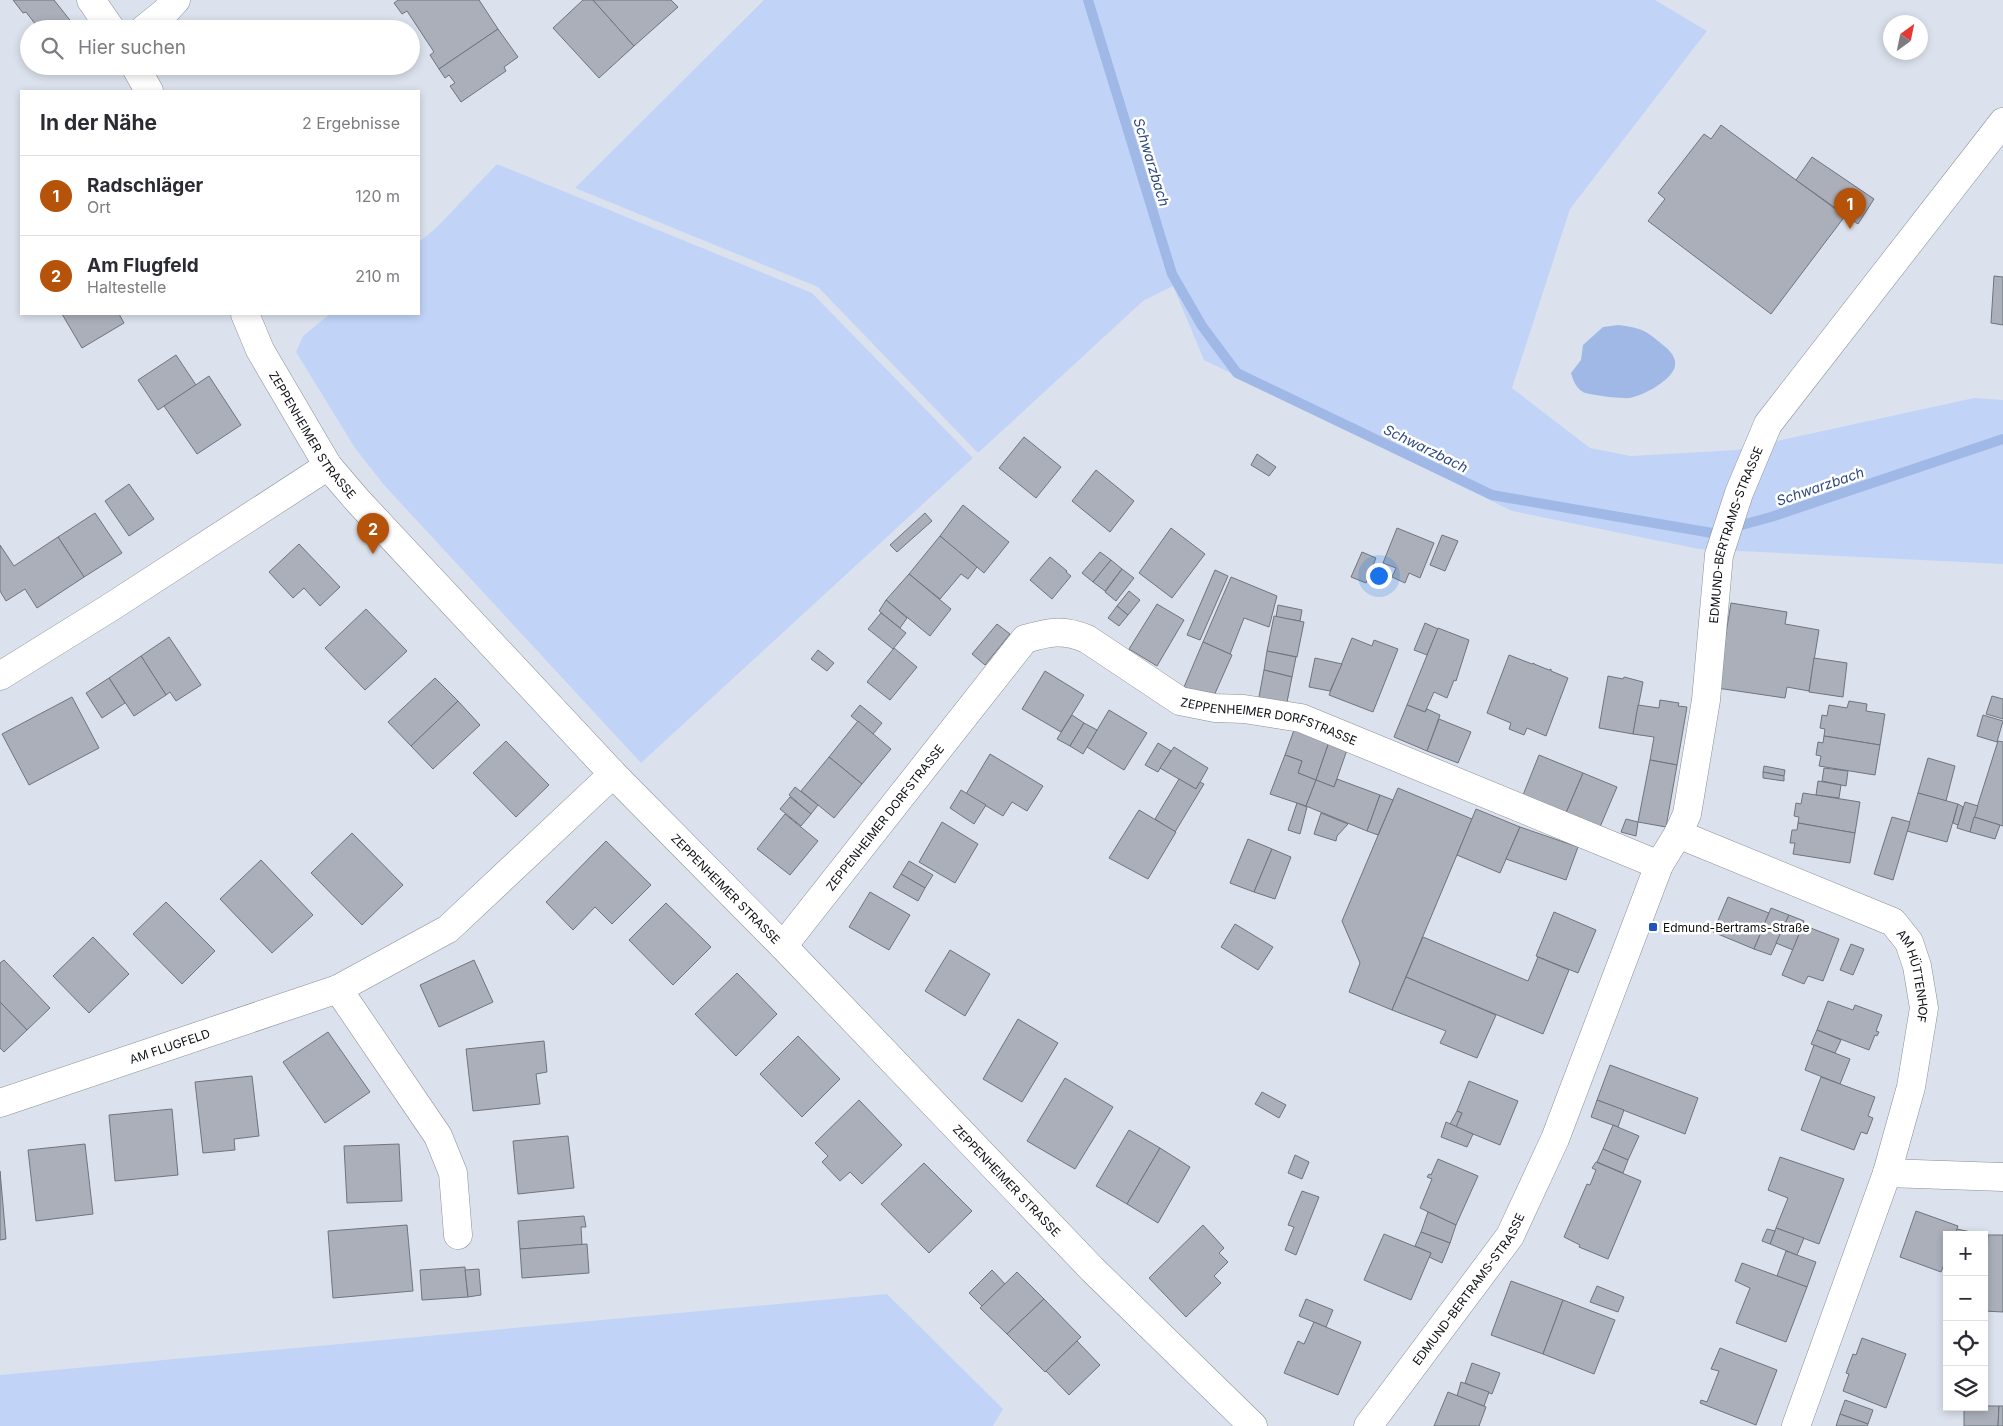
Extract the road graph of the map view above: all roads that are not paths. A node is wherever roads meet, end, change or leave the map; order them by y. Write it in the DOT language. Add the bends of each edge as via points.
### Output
graph roads {
  1 [pos="91,0"];
  2 [pos="176,0"];
  3 [pos="105,20"];
  4 [pos="155,20"];
  5 [pos="140,75"];
  6 [pos="148,90"];
  7 [pos="2003,122"];
  8 [pos="244,315"];
  9 [pos="328,466"];
  10 [pos="0,676"];
  11 [pos="613,774"];
  12 [pos="1678,834"];
  13 [pos="1659,865"];
  14 [pos="783,946"];
  15 [pos="338,989"];
  16 [pos="0,1102"];
  17 [pos="1887,1173"];
  18 [pos="2003,1177"];
  19 [pos="458,1235"];
  20 [pos="1253,1426"];
  21 [pos="1368,1426"];
  22 [pos="1796,1426"];
  1 -- 3 [label="street"];
  2 -- 4 [label="street"];
  5 -- 6 [label="street"];
  7 -- 12 [label="street, EDMUND-BERTRAMS-STRASSE" via="1768,424 1739,493 1719,555 1706,700 1687,814"];
  8 -- 9 [label="street, ZEPPENHEIMER STRASSE" via="260,350"];
  9 -- 10 [label="street"];
  9 -- 11 [label="street, ZEPPENHEIMER STRASSE"];
  11 -- 14 [label="street, ZEPPENHEIMER STRASSE"];
  11 -- 15 [label="street, AM FLUGFELD" via="448,929"];
  12 -- 13 [label="street, EDMUND-BERTRAMS-STRASSE"];
  12 -- 17 [label="street, AM HÜTTENHOF" via="1893,922 1909,942 1924,1008 1910,1087"];
  13 -- 14 [label="street, ZEPPENHEIMER DORFSTRASSE" via="1301,718 1180,701 1086,639 1073,633 1048,632 1025,639"];
  13 -- 21 [label="street, EDMUND-BERTRAMS-STRASSE" via="1555,1139 1510,1236"];
  14 -- 20 [label="street, ZEPPENHEIMER STRASSE" via="1092,1269"];
  15 -- 16 [label="street, AM FLUGFELD"];
  15 -- 19 [label="street" via="438,1136 454,1173"];
  17 -- 18 [label="street"];
  17 -- 22 [label="street, AM HÜTTENHOF"];
}
